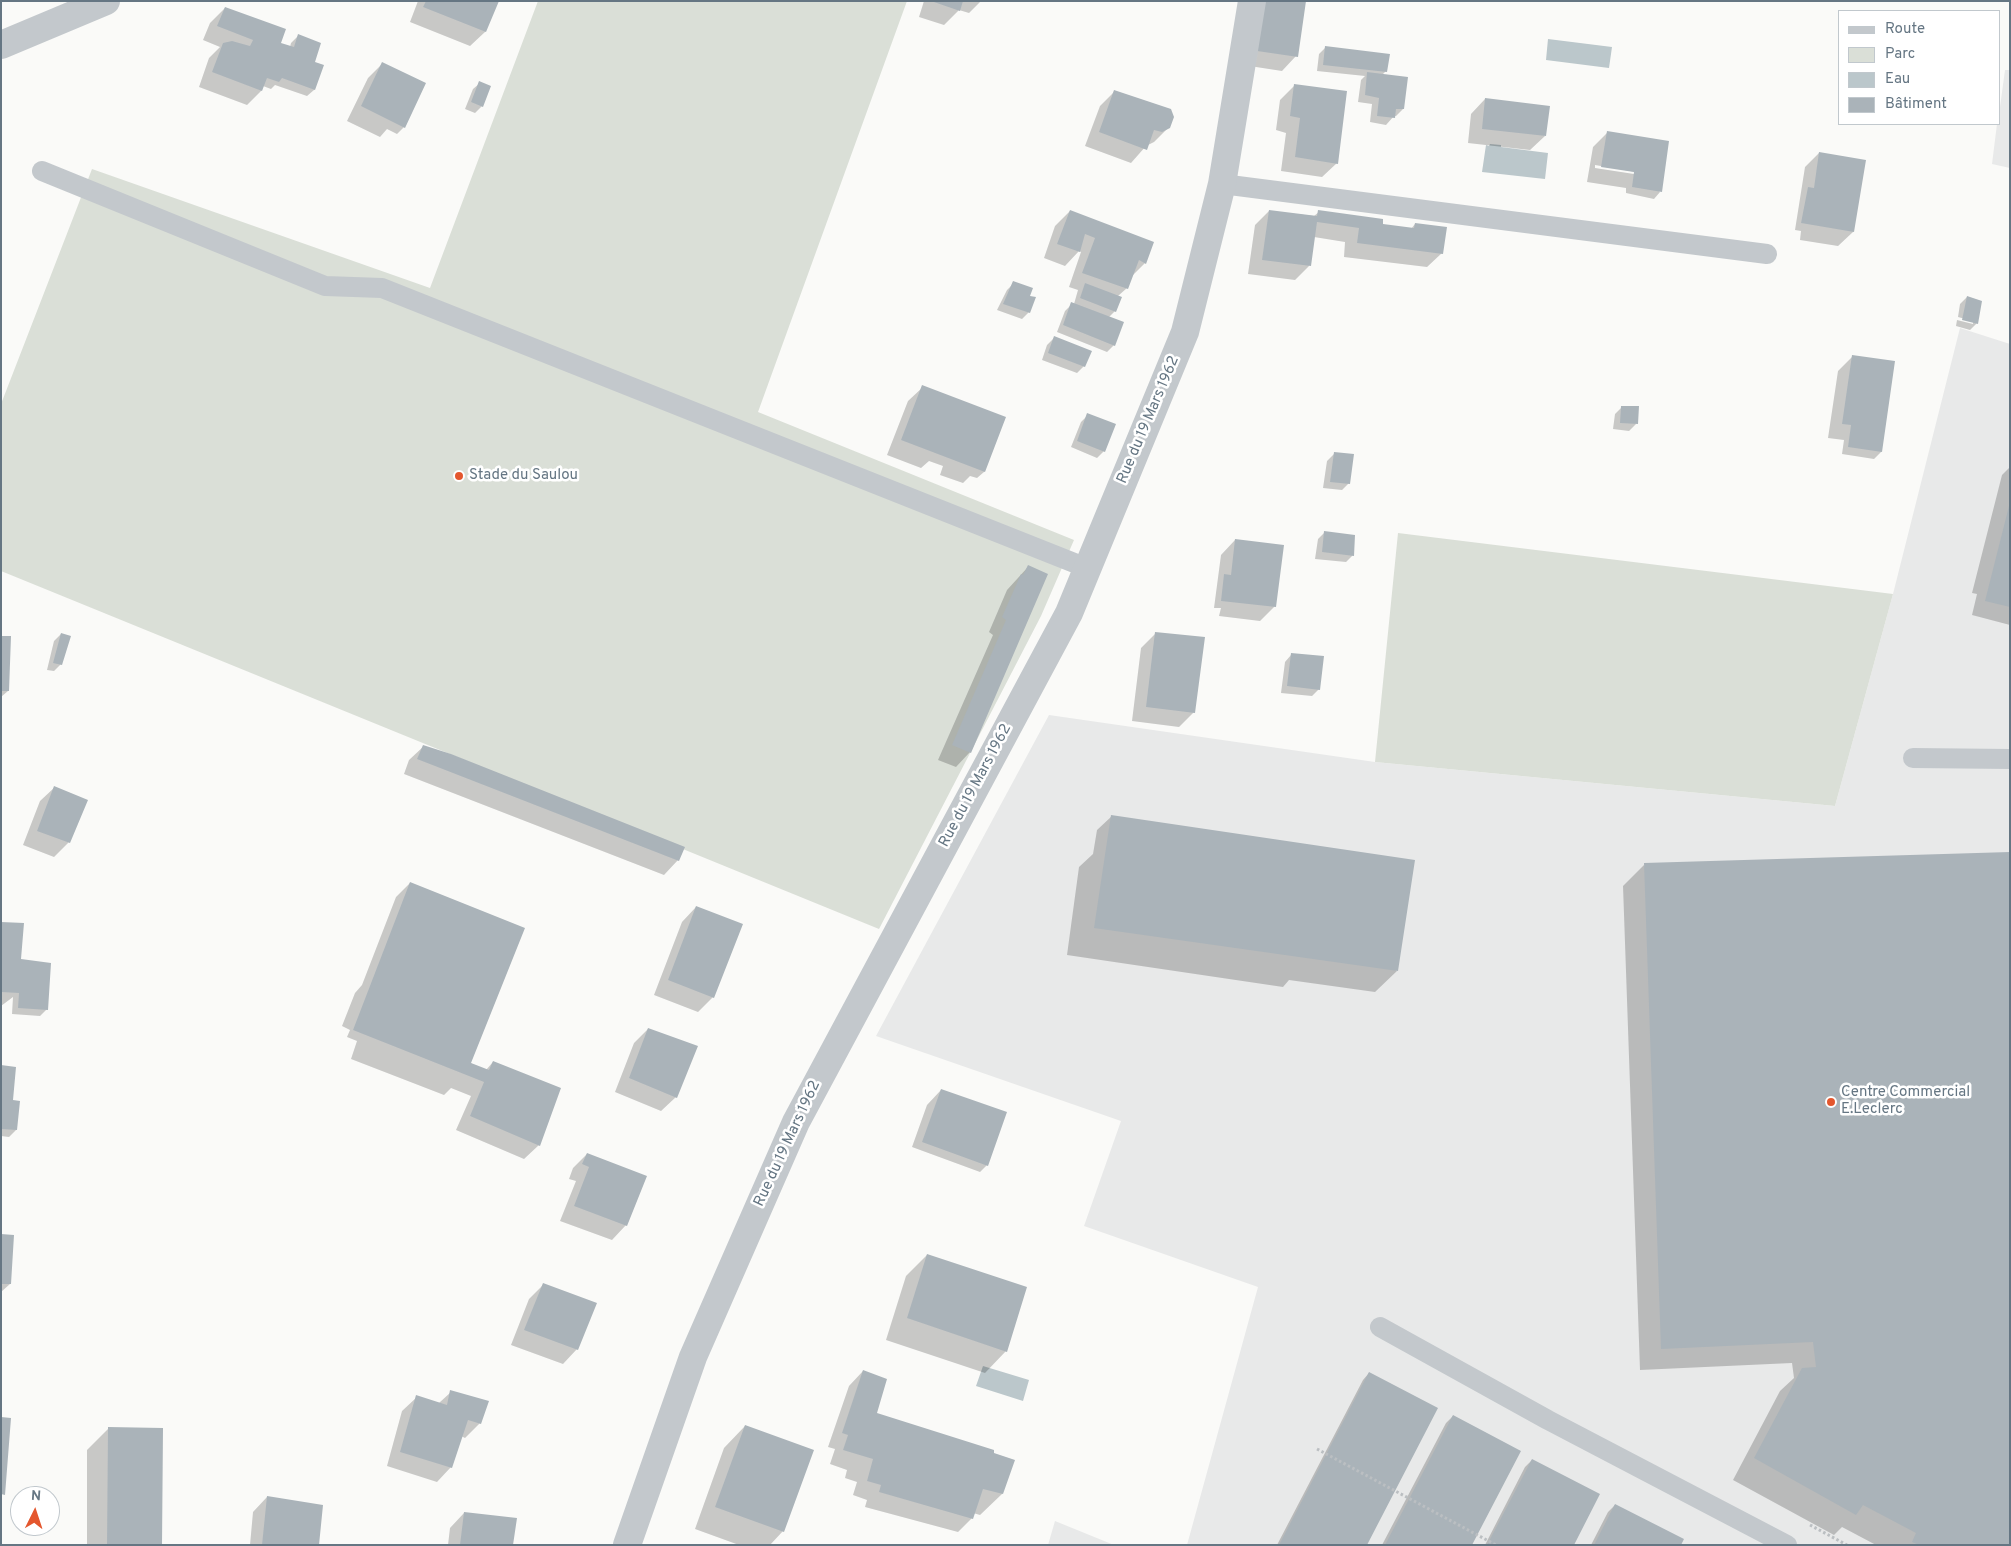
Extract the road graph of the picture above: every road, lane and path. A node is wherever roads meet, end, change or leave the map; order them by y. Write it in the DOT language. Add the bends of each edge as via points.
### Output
graph roads {
  1 [pos="106,1"];
  2 [pos="1252,1"];
  3 [pos="1,45"];
  4 [pos="42,171"];
  5 [pos="1222,184"];
  6 [pos="1767,254"];
  7 [pos="1086,568"];
  8 [pos="1913,758"];
  9 [pos="2010,760"];
  10 [pos="1380,1327"];
  11 [pos="1317,1449"];
  12 [pos="626,1545"];
  13 [pos="1496,1545"];
  14 [pos="1788,1545"];
  1 -- 3 [label="street"];
  2 -- 5 [label="street, Rue du 19 Mars 1962"];
  4 -- 7 [label="lane" via="325,286 382,288"];
  5 -- 6 [label="lane"];
  5 -- 7 [label="street, Rue du 19 Mars 1962" via="1186,332"];
  7 -- 12 [label="street, Rue du 19 Mars 1962" via="1069,613 796,1122 693,1357"];
  8 -- 9 [label="lane"];
  10 -- 14 [label="lane" via="1548,1420"];
  11 -- 13 [label="path"];
}
